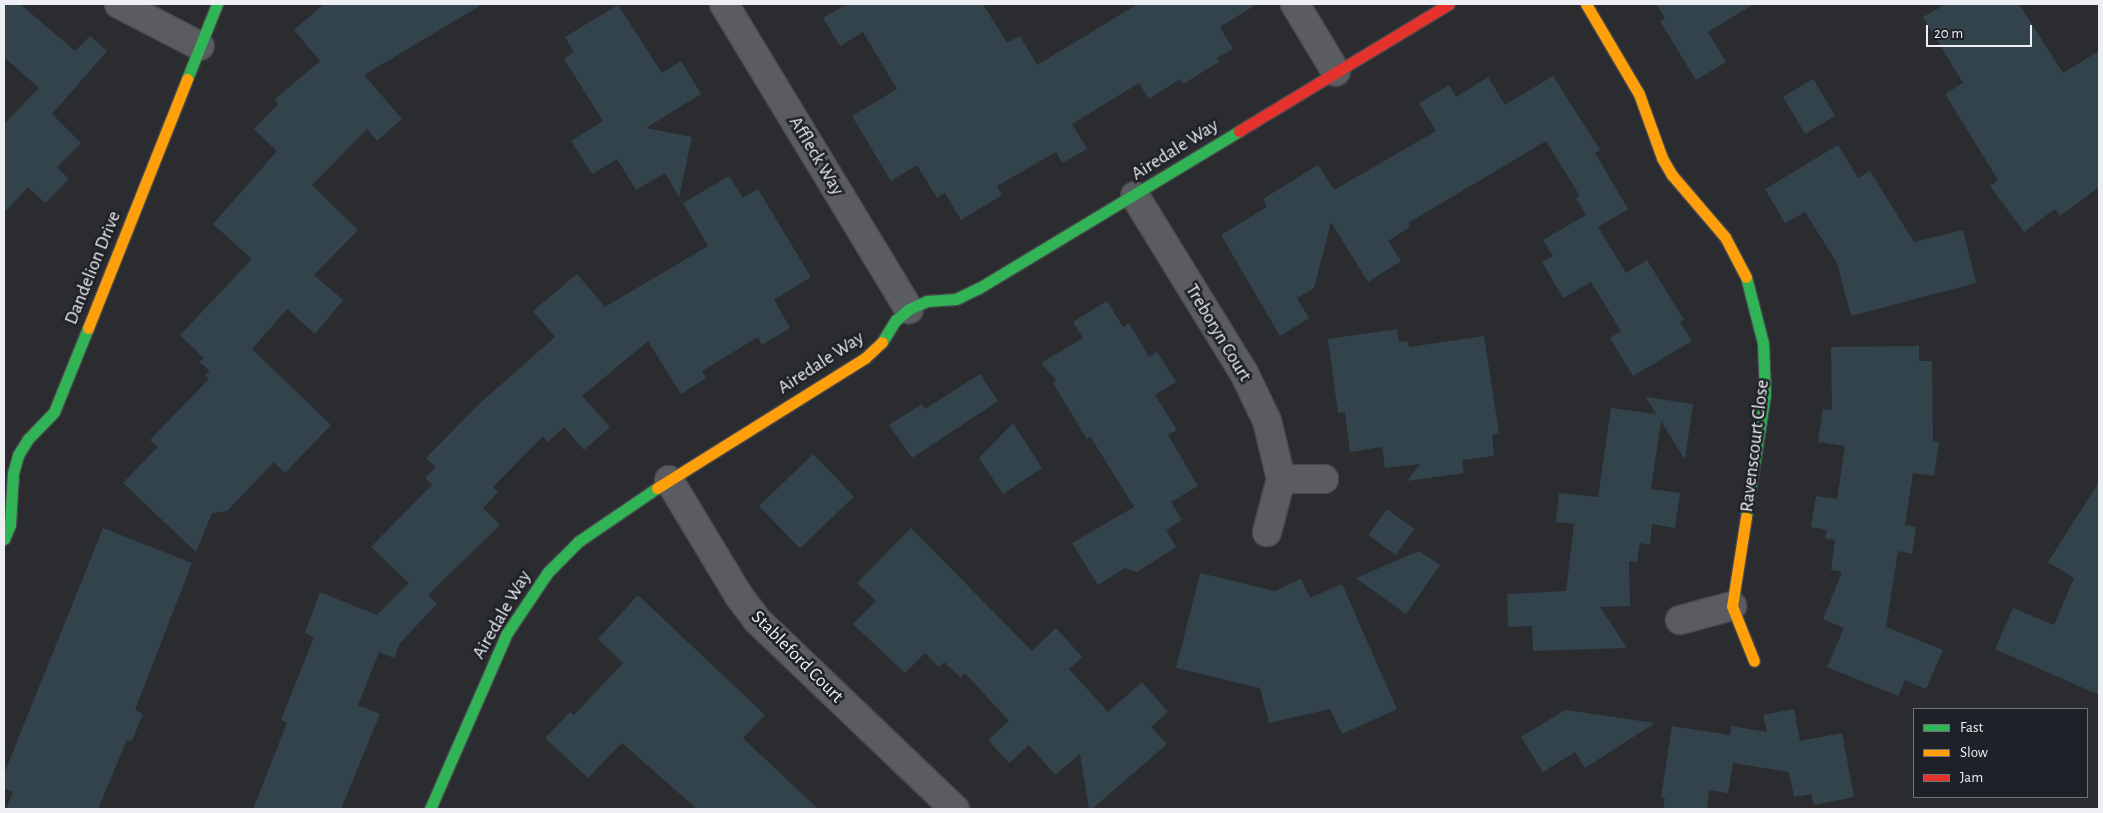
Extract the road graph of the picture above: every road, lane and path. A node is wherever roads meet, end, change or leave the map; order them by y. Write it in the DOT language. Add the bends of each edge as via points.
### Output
graph roads {
  1 [pos="119,4"];
  2 [pos="217,4"];
  3 [pos="724,4"];
  4 [pos="1295,4"];
  5 [pos="1449,4"];
  6 [pos="1586,4"];
  7 [pos="200,46"];
  8 [pos="1336,72"];
  9 [pos="1135,196"];
  10 [pos="909,308"];
  11 [pos="11,452"];
  12 [pos="1281,479"];
  13 [pos="1324,479"];
  14 [pos="669,480"];
  15 [pos="1267,532"];
  16 [pos="4,539"];
  17 [pos="1732,606"];
  18 [pos="1680,620"];
  19 [pos="1754,661"];
  20 [pos="430,809"];
  21 [pos="955,809"];
  1 -- 7 [label="street"];
  2 -- 7 [label="street, Dandelion Drive"];
  3 -- 10 [label="street, Affleck Way"];
  4 -- 8 [label="street"];
  5 -- 8 [label="street, Airedale Way"];
  6 -- 17 [label="street, Ravenscourt Close" via="1639,94 1667,166 1716,223 1738,260 1758,311 1765,394"];
  7 -- 11 [label="street, Dandelion Drive" via="54,412"];
  8 -- 9 [label="street, Airedale Way"];
  9 -- 10 [label="street, Airedale Way" via="979,288 956,298 927,301"];
  9 -- 12 [label="street, Treboryn Court" via="1256,396 1275,443"];
  10 -- 14 [label="street, Airedale Way" via="896,320 878,348 866,358"];
  11 -- 16 [label="street, Dandelion Drive" via="11,516"];
  12 -- 13 [label="street"];
  12 -- 15 [label="street, Treboryn Court"];
  14 -- 20 [label="street, Airedale Way" via="579,541 532,592 486,677"];
  14 -- 21 [label="street, Stableford Court" via="739,596 758,621"];
  17 -- 18 [label="street"];
  17 -- 19 [label="street"];
}
